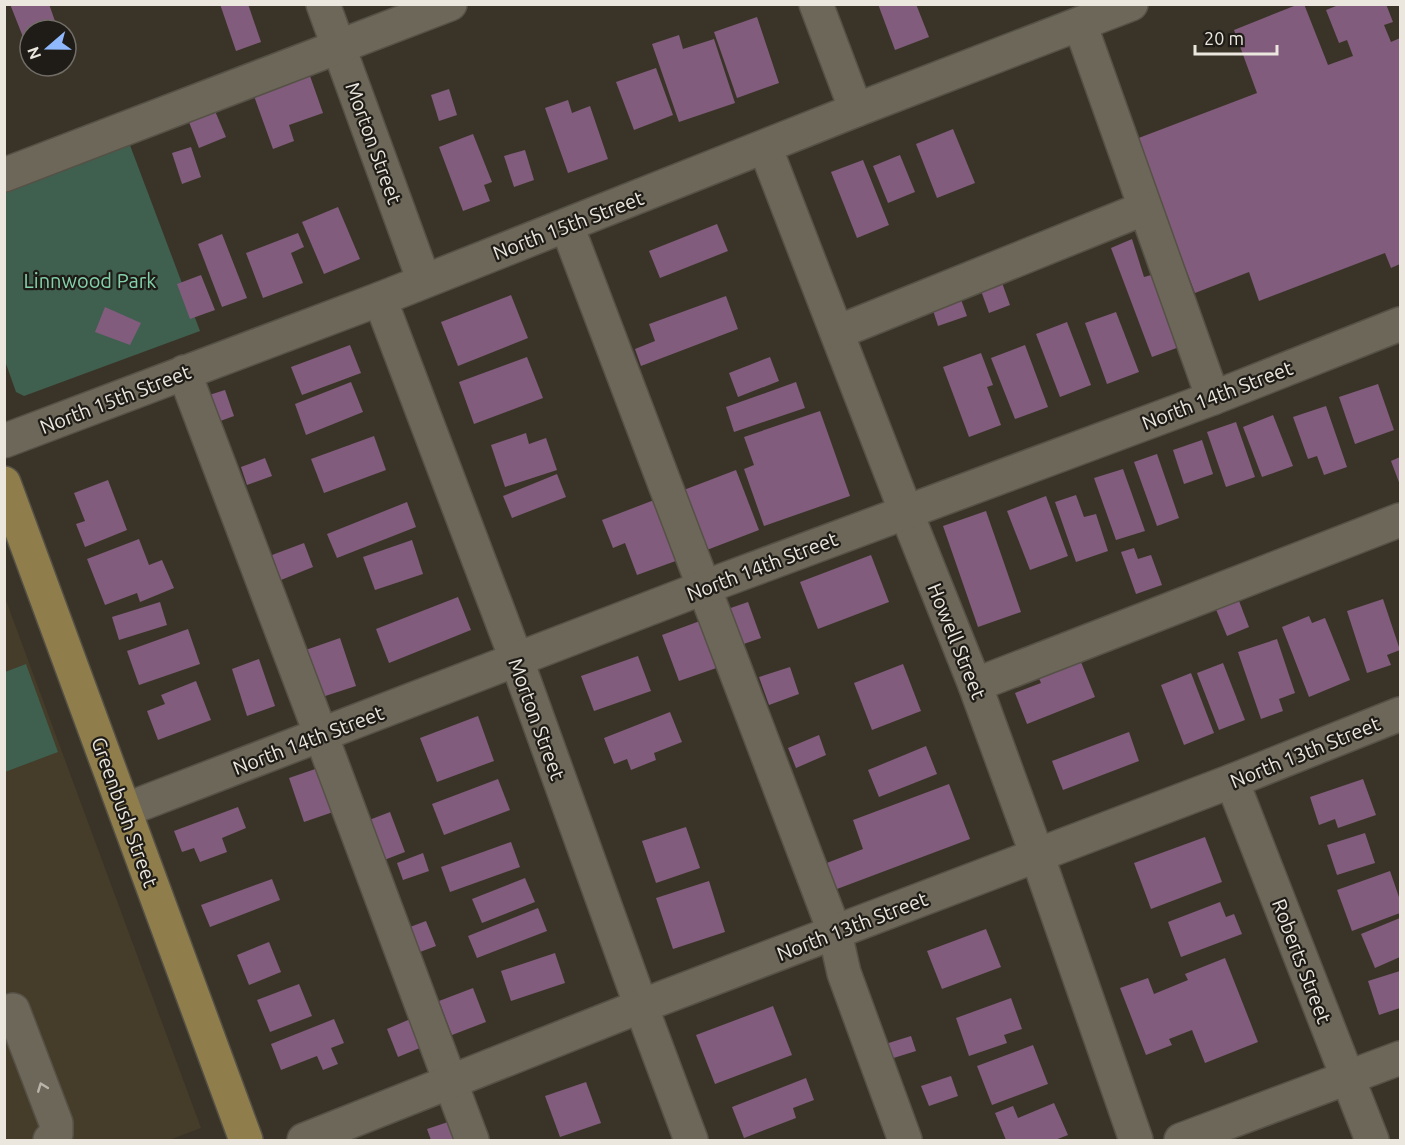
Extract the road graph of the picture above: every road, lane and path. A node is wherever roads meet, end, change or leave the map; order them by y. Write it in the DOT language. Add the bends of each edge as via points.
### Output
graph roads {
  1 [pos="323,4"];
  2 [pos="450,4"];
  3 [pos="816,4"];
  4 [pos="1131,4"];
  5 [pos="1080,24"];
  6 [pos="339,47"];
  7 [pos="856,110"];
  8 [pos="765,147"];
  9 [pos="4,175"];
  10 [pos="1146,208"];
  11 [pos="567,226"];
  12 [pos="424,281"];
  13 [pos="380,298"];
  14 [pos="1401,324"];
  15 [pos="838,333"];
  16 [pos="184,372"];
  17 [pos="1213,398"];
  18 [pos="4,441"];
  19 [pos="4,483"];
  20 [pos="906,512"];
  21 [pos="1401,520"];
  22 [pos="11,523"];
  23 [pos="705,588"];
  24 [pos="517,661"];
  25 [pos="975,685"];
  26 [pos="1401,714"];
  27 [pos="321,735"];
  28 [pos="1232,781"];
  29 [pos="124,810"];
  30 [pos="1037,855"];
  31 [pos="835,933"];
  32 [pos="640,1006"];
  33 [pos="9,1012"];
  34 [pos="1401,1058"];
  35 [pos="1349,1078"];
  36 [pos="451,1083"];
  37 [pos="50,1140"];
  38 [pos="246,1140"];
  39 [pos="304,1140"];
  40 [pos="471,1140"];
  41 [pos="692,1140"];
  42 [pos="905,1140"];
  43 [pos="1136,1140"];
  44 [pos="1181,1140"];
  45 [pos="1372,1140"];
  1 -- 6 [label="street, Morton Street"];
  2 -- 6 [label="street"];
  3 -- 7 [label="street"];
  4 -- 5 [label="street, North 15th Street"];
  5 -- 7 [label="street, North 15th Street"];
  5 -- 10 [label="street"];
  6 -- 9 [label="street"];
  6 -- 12 [label="street, Morton Street"];
  7 -- 8 [label="street, North 15th Street"];
  8 -- 11 [label="street, North 15th Street"];
  8 -- 15 [label="street, Howell Street"];
  10 -- 15 [label="street"];
  10 -- 17 [label="street"];
  11 -- 12 [label="street, North 15th Street"];
  11 -- 23 [label="street"];
  12 -- 13 [label="street, North 15th Street"];
  13 -- 16 [label="street, North 15th Street"];
  13 -- 24 [label="street, Morton Street"];
  14 -- 17 [label="street, North 14th Street"];
  15 -- 20 [label="street, Howell Street"];
  16 -- 18 [label="street, North 15th Street"];
  16 -- 27 [label="street"];
  17 -- 20 [label="street, North 14th Street"];
  19 -- 22 [label="main road, Greenbush Street"];
  20 -- 23 [label="street, North 14th Street"];
  20 -- 25 [label="street, Howell Street"];
  21 -- 25 [label="street"];
  22 -- 29 [label="main road, Greenbush Street"];
  23 -- 24 [label="street, North 14th Street"];
  23 -- 31 [label="street"];
  24 -- 27 [label="street, North 14th Street"];
  24 -- 32 [label="street, Morton Street"];
  25 -- 30 [label="street, Howell Street"];
  26 -- 28 [label="street, North 13th Street"];
  27 -- 29 [label="street, North 14th Street"];
  27 -- 36 [label="street"];
  28 -- 30 [label="street, North 13th Street"];
  28 -- 35 [label="street, Roberts Street"];
  29 -- 38 [label="main road, Greenbush Street"];
  30 -- 31 [label="street, North 13th Street"];
  30 -- 43 [label="street, Howell Street"];
  31 -- 32 [label="street, North 13th Street"];
  31 -- 42 [label="street" via="844,973"];
  32 -- 36 [label="street, North 13th Street"];
  32 -- 41 [label="street, Morton Street"];
  37 -- 33 [label="street, one-way" via="56,1134 56,1123"];
  34 -- 35 [label="street"];
  35 -- 44 [label="street"];
  35 -- 45 [label="street, Roberts Street"];
  36 -- 39 [label="street, North 13th Street"];
  36 -- 40 [label="street"];
}
